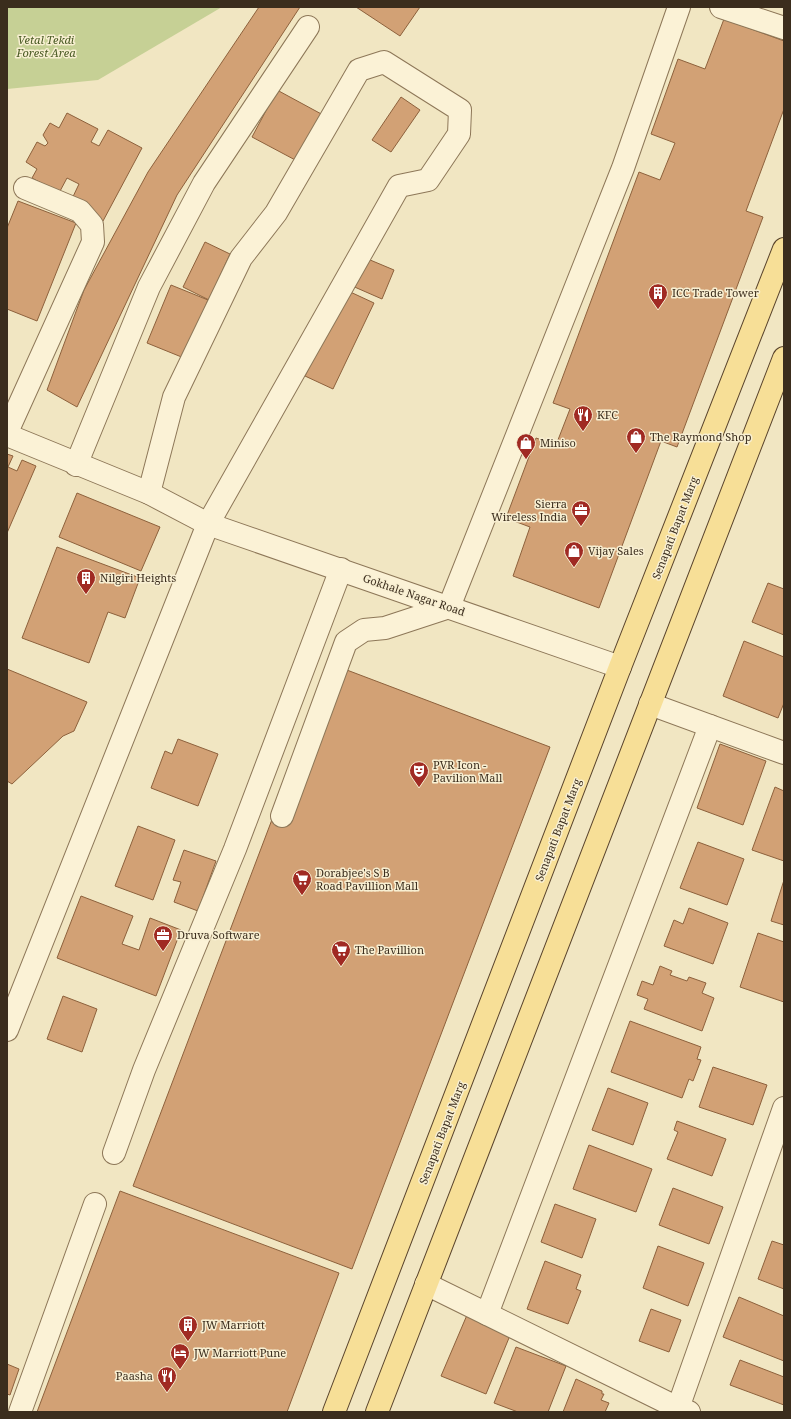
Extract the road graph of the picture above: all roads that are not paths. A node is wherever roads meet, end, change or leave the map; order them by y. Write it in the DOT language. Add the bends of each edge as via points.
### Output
graph roads {
  1 [pos="679,7"];
  2 [pos="721,7"];
  3 [pos="308,27"];
  4 [pos="784,28"];
  5 [pos="25,188"];
  6 [pos="784,249"];
  7 [pos="784,358"];
  8 [pos="7,432"];
  9 [pos="7,435"];
  10 [pos="76,465"];
  11 [pos="149,493"];
  12 [pos="208,524"];
  13 [pos="341,569"];
  14 [pos="449,608"];
  15 [pos="620,667"];
  16 [pos="650,704"];
  17 [pos="710,726"];
  18 [pos="784,753"];
  19 [pos="282,816"];
  20 [pos="7,1030"];
  21 [pos="784,1108"];
  22 [pos="114,1153"];
  23 [pos="95,1204"];
  24 [pos="426,1284"];
  25 [pos="487,1314"];
  26 [pos="683,1410"];
  27 [pos="20,1412"];
  28 [pos="334,1412"];
  29 [pos="377,1412"];
  1 -- 14 [label="street" via="622,168"];
  2 -- 4 [label="street"];
  3 -- 10 [label="street" via="204,183 156,273"];
  5 -- 8 [label="street" via="80,211 92,225 93,242"];
  6 -- 15 [label="main road, Senapati Bapat Marg"];
  7 -- 16 [label="main road"];
  9 -- 10 [label="street, Gokhale Nagar Road"];
  10 -- 11 [label="street, Gokhale Nagar Road"];
  11 -- 12 [label="street, Gokhale Nagar Road"];
  11 -- 12 [label="street" via="174,397 241,258 276,213 359,70 384,62 460,110 459,134 428,180 399,186"];
  12 -- 13 [label="street, Gokhale Nagar Road"];
  12 -- 20 [label="street"];
  13 -- 14 [label="street, Gokhale Nagar Road"];
  13 -- 22 [label="street" via="235,849 144,1070"];
  14 -- 15 [label="street, Gokhale Nagar Road"];
  14 -- 19 [label="street" via="385,628 364,630 346,642"];
  15 -- 28 [label="main road, Senapati Bapat Marg"];
  16 -- 17 [label="street"];
  16 -- 24 [label="main road"];
  17 -- 18 [label="street"];
  17 -- 25 [label="street"];
  21 -- 26 [label="street"];
  23 -- 27 [label="street"];
  24 -- 25 [label="street"];
  24 -- 29 [label="main road"];
  25 -- 26 [label="street"];
}
